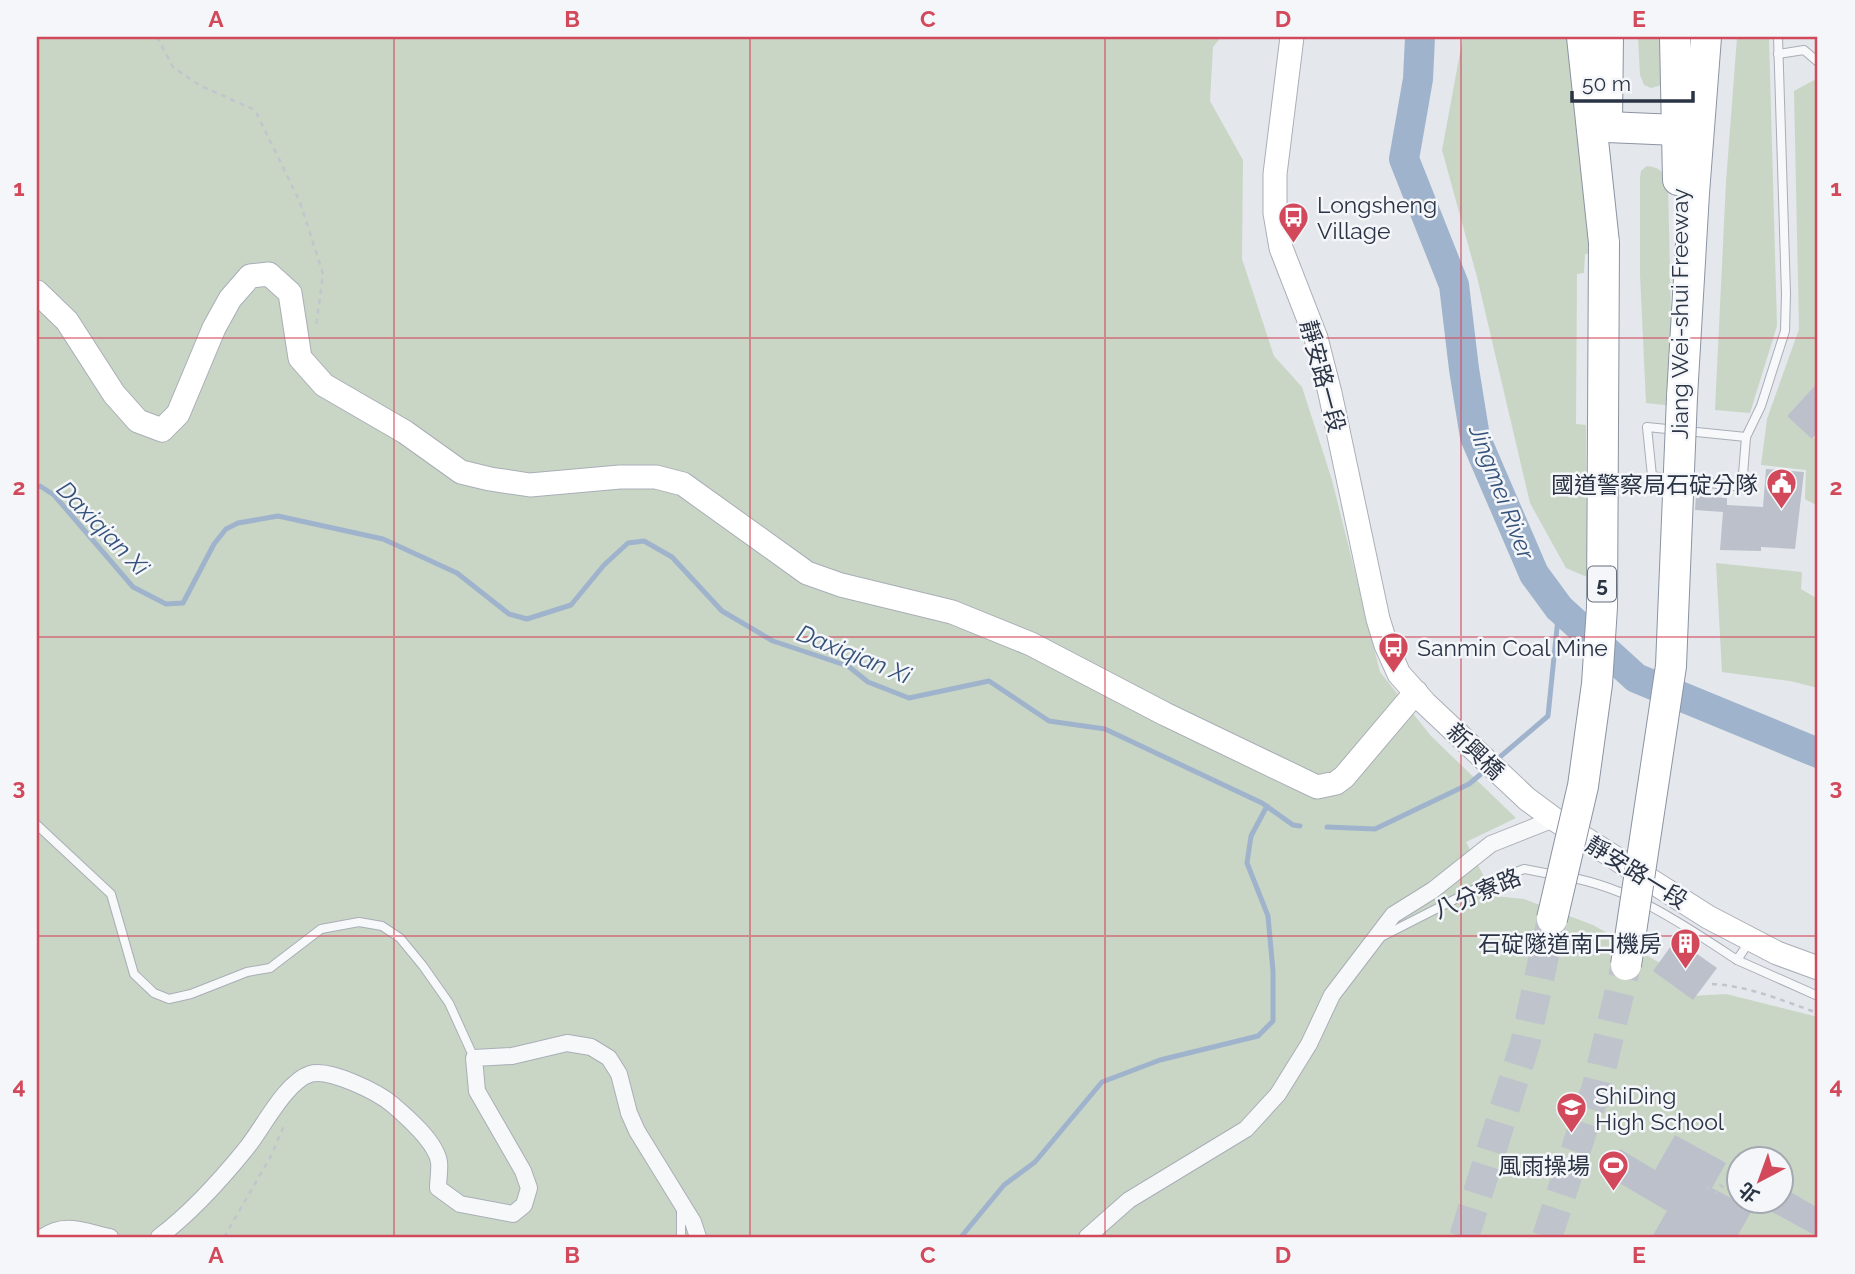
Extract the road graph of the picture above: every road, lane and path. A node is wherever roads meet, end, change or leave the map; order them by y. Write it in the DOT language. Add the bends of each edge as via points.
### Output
graph roads {
  1 [pos="157,37"];
  2 [pos="1292,37"];
  3 [pos="1582,37"];
  4 [pos="1608,37"];
  5 [pos="1675,37"];
  6 [pos="1706,37"];
  7 [pos="1778,37"];
  8 [pos="1778,54"];
  9 [pos="1818,62"];
  10 [pos="1606,127"];
  11 [pos="1677,130"];
  12 [pos="1604,243"];
  13 [pos="37,292"];
  14 [pos="300,358"];
  15 [pos="1682,397"];
  16 [pos="1746,437"];
  17 [pos="1421,697"];
  18 [pos="1527,799"];
  19 [pos="1554,819"];
  20 [pos="37,825"];
  21 [pos="1552,919"];
  22 [pos="1751,940"];
  23 [pos="1370,943"];
  24 [pos="1737,960"];
  25 [pos="1626,965"];
  26 [pos="1818,968"];
  27 [pos="1712,984"];
  28 [pos="1818,996"];
  29 [pos="1818,1013"];
  30 [pos="474,1058"];
  31 [pos="286,1093"];
  32 [pos="1706,1188"];
  33 [pos="1726,1189"];
  34 [pos="681,1202"];
  35 [pos="43,1237"];
  36 [pos="110,1237"];
  37 [pos="159,1237"];
  38 [pos="224,1237"];
  39 [pos="681,1237"];
  40 [pos="698,1237"];
  41 [pos="1087,1237"];
  1 -- 14 [label="path" via="173,67 199,85 255,110 300,202 323,274 315,335"];
  2 -- 17 [label="street, 靜安路一段" via="1275,174 1281,248 1316,338 1386,645 1399,674"];
  3 -- 12 [label="highway"];
  4 -- 10 [label="highway, 5"];
  5 -- 11 [label="highway, Jiang Wei-shui Freeway"];
  6 -- 15 [label="highway"];
  7 -- 8 [label="lane"];
  8 -- 9 [label="lane" via="1804,50"];
  8 -- 16 [label="lane" via="1785,331"];
  10 -- 11 [label="highway"];
  10 -- 12 [label="highway, 5"];
  11 -- 15 [label="highway, Jiang Wei-shui Freeway"];
  12 -- 21 [label="highway, 5, bridge" via="1602,607 1597,684 1583,786"];
  13 -- 14 [label="street" via="67,321 114,394 138,421 162,430 178,414 230,299 250,276 269,274 289,293"];
  14 -- 17 [label="street" via="324,385 405,432 461,472 530,485 620,477 656,477 683,484 807,573 951,612 1031,644 1317,787 1344,777"];
  15 -- 25 [label="highway, Jiang Wei-shui Freeway, bridge" via="1671,666"];
  16 -- 16 [label="lane" via="1742,486 1652,476 1647,427"];
  17 -- 18 [label="street, 新興橋"];
  18 -- 19 [label="street, 靜安路一段"];
  19 -- 22 [label="street, 靜安路一段"];
  19 -- 23 [label="street" via="1490,844 1393,915"];
  20 -- 30 [label="lane" via="111,894 134,974 154,993 169,999 270,968 321,929 359,922 382,926 400,938 430,975 449,1003"];
  22 -- 24 [label="lane"];
  22 -- 26 [label="street, 靜安路一段"];
  23 -- 24 [label="lane, 八分寮路" via="1524,869 1588,881 1658,909"];
  23 -- 41 [label="street" via="1332,995 1278,1094 1246,1129 1129,1200"];
  24 -- 28 [label="lane, 八分寮路"];
  27 -- 29 [label="path" via="1751,989"];
  30 -- 31 [label="street" via="477,1091 529,1188 524,1205 513,1214 460,1204 438,1188 439,1159 418,1127 387,1100 346,1080 317,1073 307,1075"];
  30 -- 34 [label="street" via="512,1056 567,1043 591,1047 609,1058 619,1074 637,1131"];
  31 -- 37 [label="street" via="247,1148 190,1213"];
  31 -- 38 [label="path" via="289,1113 275,1146"];
  32 -- 33 [label="path" via="1716,1193 1720,1185"];
  34 -- 39 [label="lane"];
  34 -- 40 [label="street"];
  35 -- 36 [label="street" via="55,1228 70,1228"];
}
